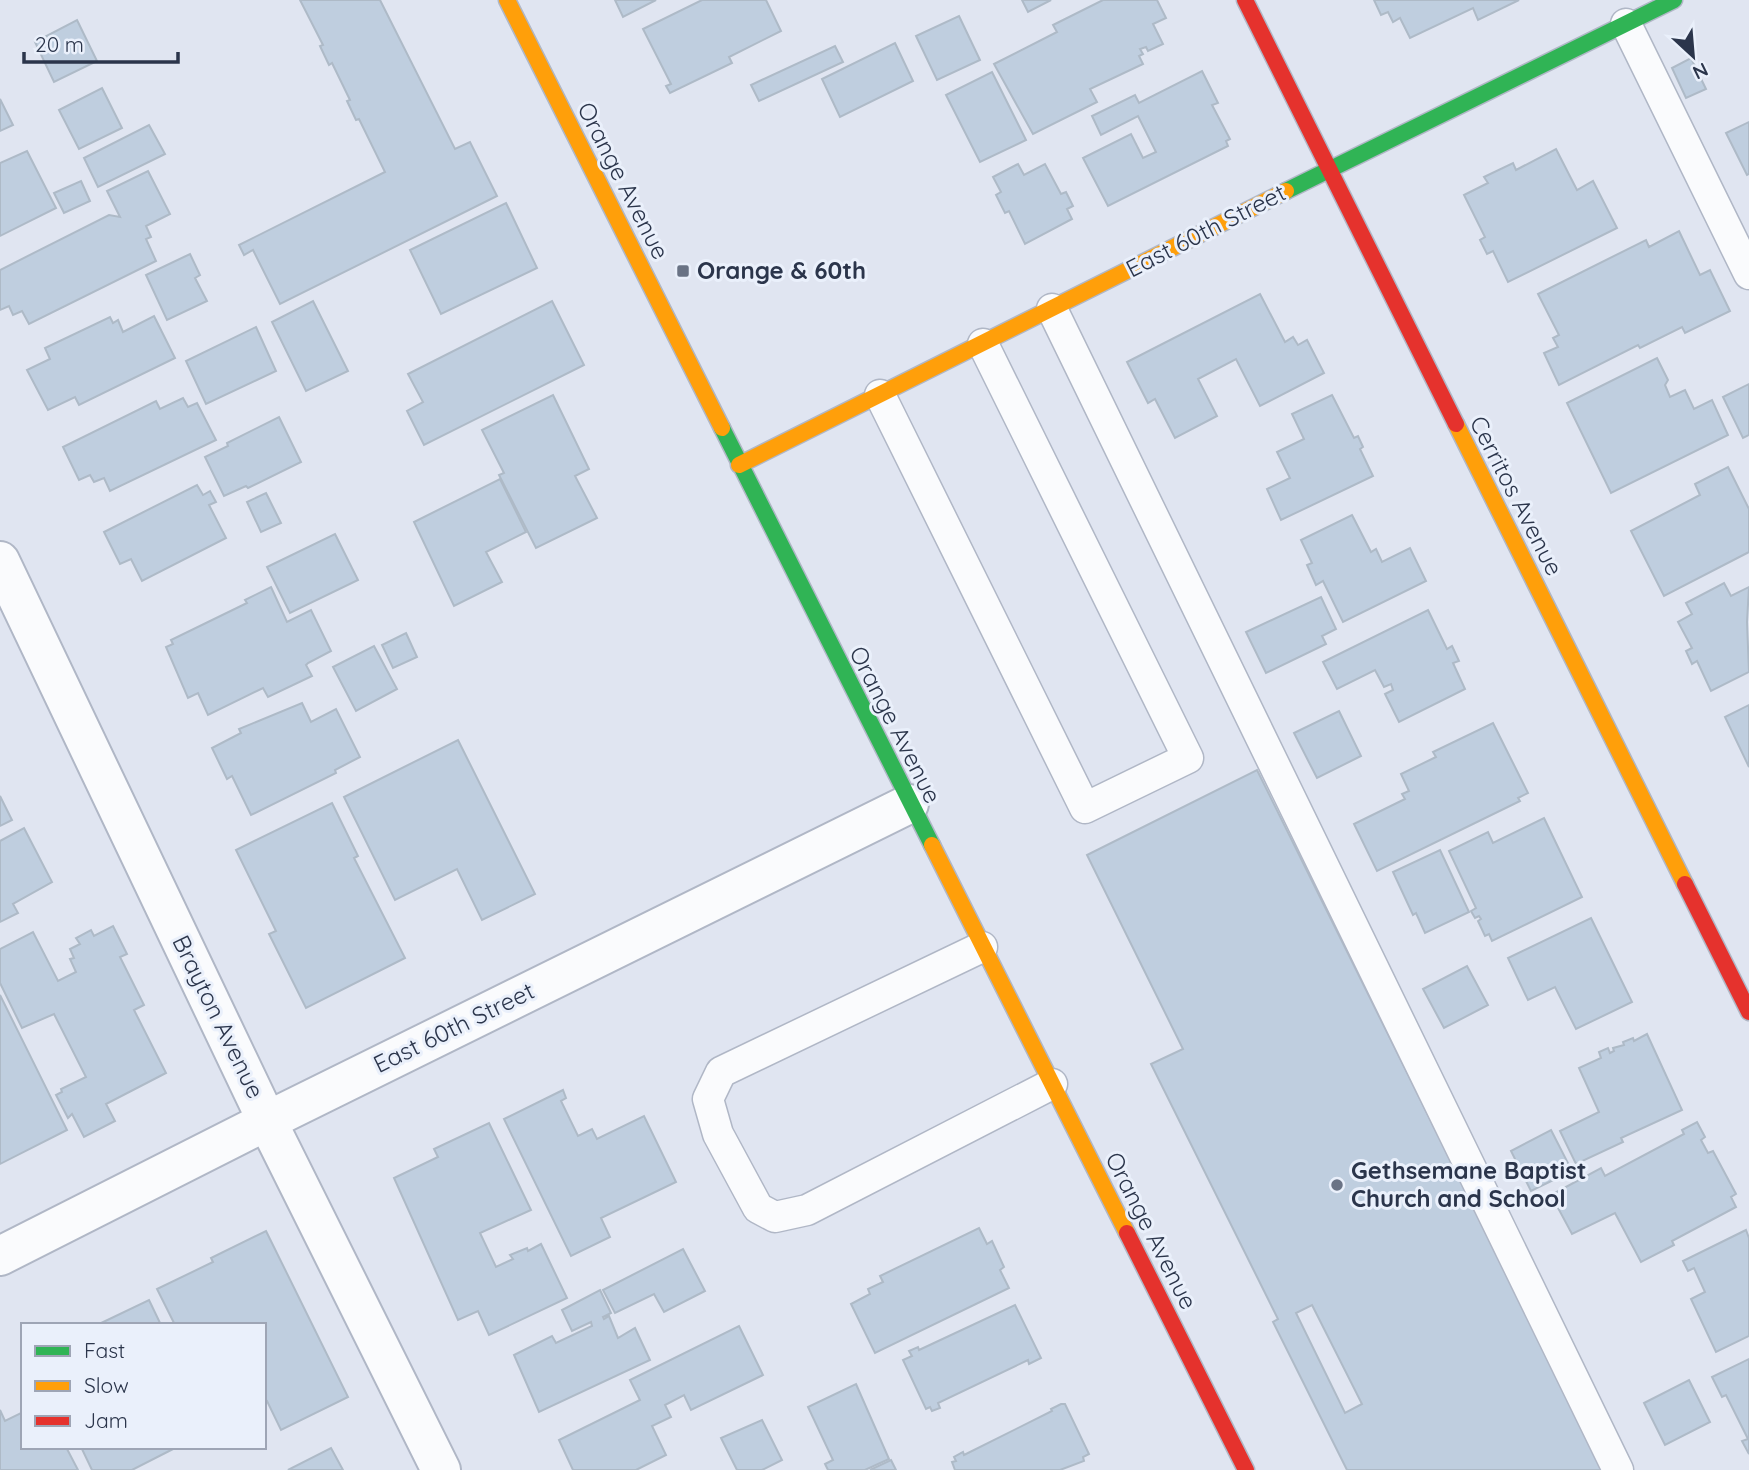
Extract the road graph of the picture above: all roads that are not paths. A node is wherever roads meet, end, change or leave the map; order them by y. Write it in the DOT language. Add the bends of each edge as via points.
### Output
graph roads {
  1 [pos="506,0"];
  2 [pos="1245,0"];
  3 [pos="1674,0"];
  4 [pos="1626,24"];
  5 [pos="1328,170"];
  6 [pos="1749,274"];
  7 [pos="1052,309"];
  8 [pos="983,344"];
  9 [pos="880,395"];
  10 [pos="739,465"];
  11 [pos="0,561"];
  12 [pos="909,804"];
  13 [pos="982,947"];
  14 [pos="1749,1012"];
  15 [pos="1052,1084"];
  16 [pos="267,1121"];
  17 [pos="0,1256"];
  18 [pos="441,1470"];
  19 [pos="1246,1470"];
  20 [pos="1619,1470"];
  1 -- 10 [label="street, Orange Avenue"];
  2 -- 5 [label="street, Cerritos Avenue"];
  3 -- 4 [label="street, East 60th Street"];
  4 -- 5 [label="street, East 60th Street"];
  4 -- 6 [label="lane"];
  5 -- 7 [label="street, East 60th Street"];
  5 -- 14 [label="street, Cerritos Avenue"];
  7 -- 8 [label="street, East 60th Street"];
  7 -- 20 [label="lane"];
  8 -- 9 [label="street, East 60th Street"];
  8 -- 9 [label="lane" via="1188,758 1086,808"];
  9 -- 10 [label="street, East 60th Street"];
  10 -- 12 [label="street, Orange Avenue"];
  11 -- 16 [label="street, Brayton Avenue"];
  12 -- 13 [label="street, Orange Avenue"];
  12 -- 16 [label="street, East 60th Street"];
  13 -- 15 [label="street, Orange Avenue"];
  13 -- 15 [label="lane" via="721,1072 708,1099 718,1134 758,1208 775,1217 807,1210"];
  15 -- 19 [label="street, Orange Avenue"];
  16 -- 17 [label="street, East 60th Street"];
  16 -- 18 [label="street, Brayton Avenue"];
}
